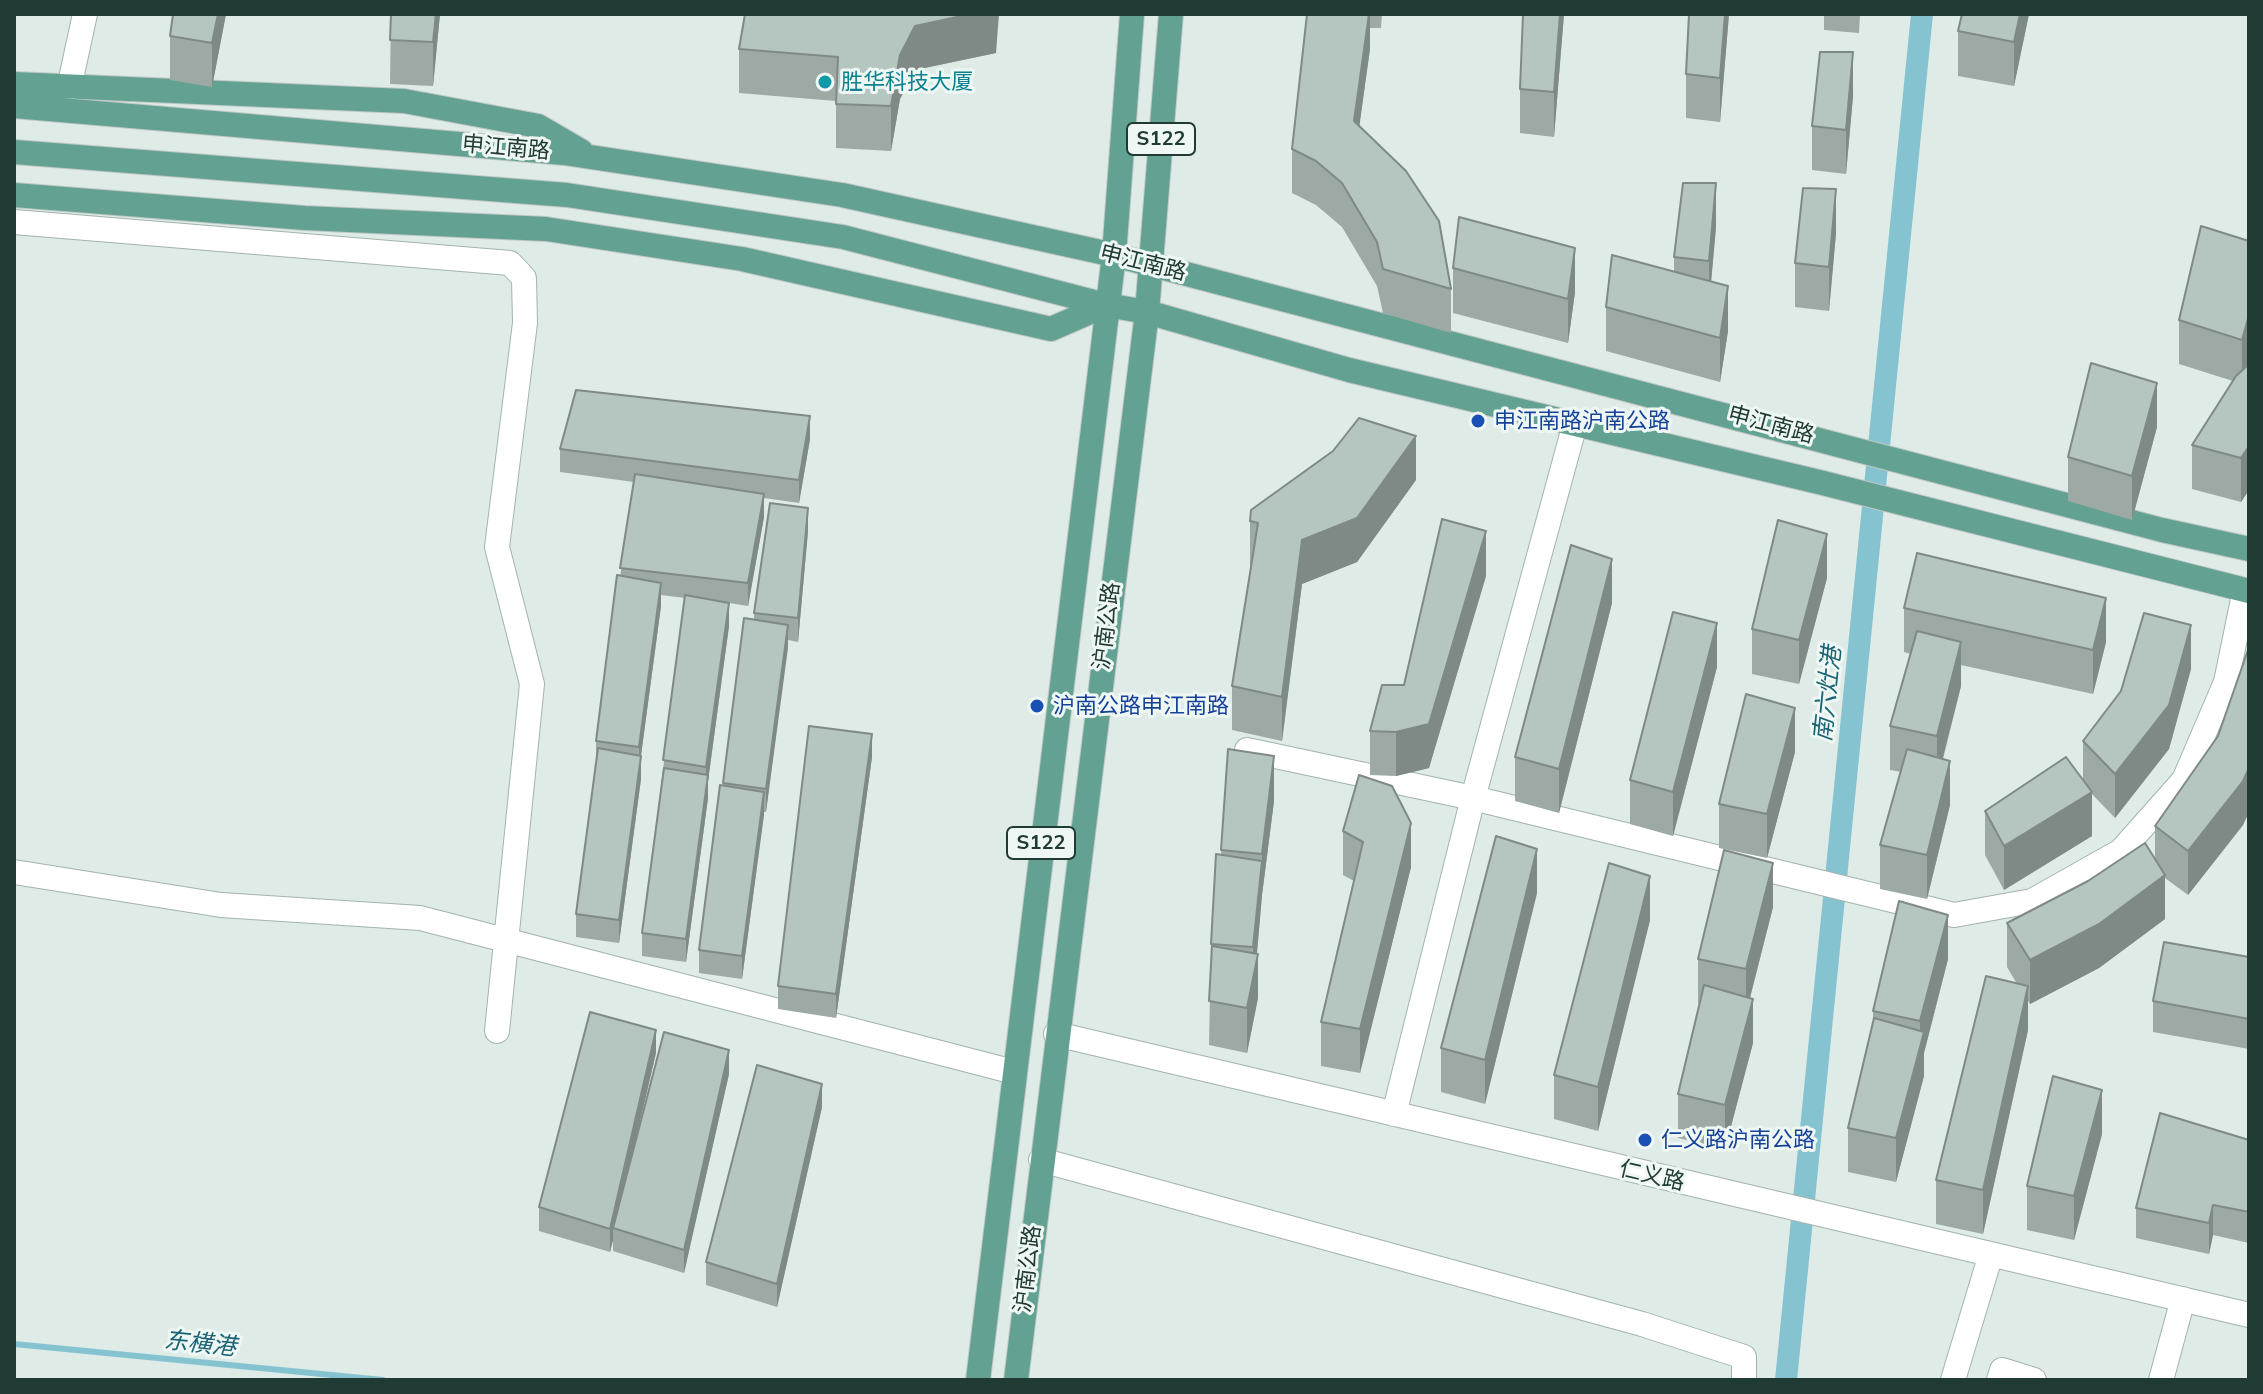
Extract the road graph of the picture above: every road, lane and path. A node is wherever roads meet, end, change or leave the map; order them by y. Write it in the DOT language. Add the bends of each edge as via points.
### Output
graph roads {
  1 [pos="85,14"];
  2 [pos="1132,14"];
  3 [pos="1171,14"];
  4 [pos="14,84"];
  5 [pos="69,88"];
  6 [pos="14,106"];
  7 [pos="14,152"];
  8 [pos="594,158"];
  9 [pos="14,195"];
  10 [pos="567,195"];
  11 [pos="14,222"];
  12 [pos="1114,255"];
  13 [pos="742,259"];
  14 [pos="1151,264"];
  15 [pos="1106,305"];
  16 [pos="1147,312"];
  17 [pos="1575,424"];
  18 [pos="2249,549"];
  19 [pos="2247,590"];
  20 [pos="1247,750"];
  21 [pos="1473,798"];
  22 [pos="14,872"];
  23 [pos="506,940"];
  24 [pos="497,1031"];
  25 [pos="1056,1034"];
  26 [pos="1014,1072"];
  27 [pos="1394,1114"];
  28 [pos="1041,1160"];
  29 [pos="1991,1254"];
  30 [pos="2183,1299"];
  31 [pos="2249,1315"];
  32 [pos="978,1380"];
  33 [pos="1016,1380"];
  34 [pos="1744,1380"];
  35 [pos="1953,1380"];
  36 [pos="1999,1380"];
  37 [pos="2034,1380"];
  38 [pos="2161,1380"];
  1 -- 5 [label="street"];
  2 -- 12 [label="main road, 沪南公路 / S122"];
  3 -- 14 [label="main road, 沪南公路 / S122"];
  4 -- 5 [label="main road"];
  5 -- 8 [label="main road" via="404,101 538,126"];
  6 -- 8 [label="main road, 申江南路"];
  7 -- 10 [label="main road, 申江南路"];
  8 -- 12 [label="main road, 申江南路" via="842,195"];
  9 -- 13 [label="main road" via="305,218 546,229"];
  10 -- 13 [label="main road" via="637,227"];
  10 -- 15 [label="main road, 申江南路" via="843,237"];
  11 -- 23 [label="street" via="510,263 524,278 525,323 497,547 532,684"];
  12 -- 14 [label="main road, 申江南路"];
  12 -- 15 [label="main road, 沪南公路 / S122"];
  13 -- 15 [label="main road" via="1051,329"];
  14 -- 16 [label="main road, 沪南公路 / S122"];
  14 -- 18 [label="main road, 申江南路"];
  15 -- 16 [label="main road, 申江南路"];
  15 -- 26 [label="main road, 沪南公路 / S122"];
  16 -- 17 [label="main road, 申江南路" via="1349,370"];
  16 -- 25 [label="main road, 沪南公路 / S122"];
  17 -- 19 [label="main road, 申江南路"];
  17 -- 21 [label="street"];
  19 -- 21 [label="street" via="2226,682 2184,780 2121,851 2032,901 1954,915"];
  20 -- 21 [label="street"];
  21 -- 27 [label="street"];
  22 -- 23 [label="street" via="221,905 420,918"];
  23 -- 24 [label="street"];
  23 -- 26 [label="street"];
  25 -- 27 [label="street, 仁义路"];
  25 -- 28 [label="main road, 沪南公路 / S122"];
  26 -- 32 [label="main road, 沪南公路 / S122"];
  27 -- 29 [label="street, 仁义路"];
  28 -- 33 [label="main road, 沪南公路 / S122"];
  28 -- 34 [label="street" via="1642,1324 1744,1357"];
  29 -- 30 [label="street, 仁义路"];
  29 -- 35 [label="street"];
  30 -- 31 [label="street, 仁义路"];
  30 -- 38 [label="street"];
  36 -- 37 [label="street" via="2002,1370"];
}
